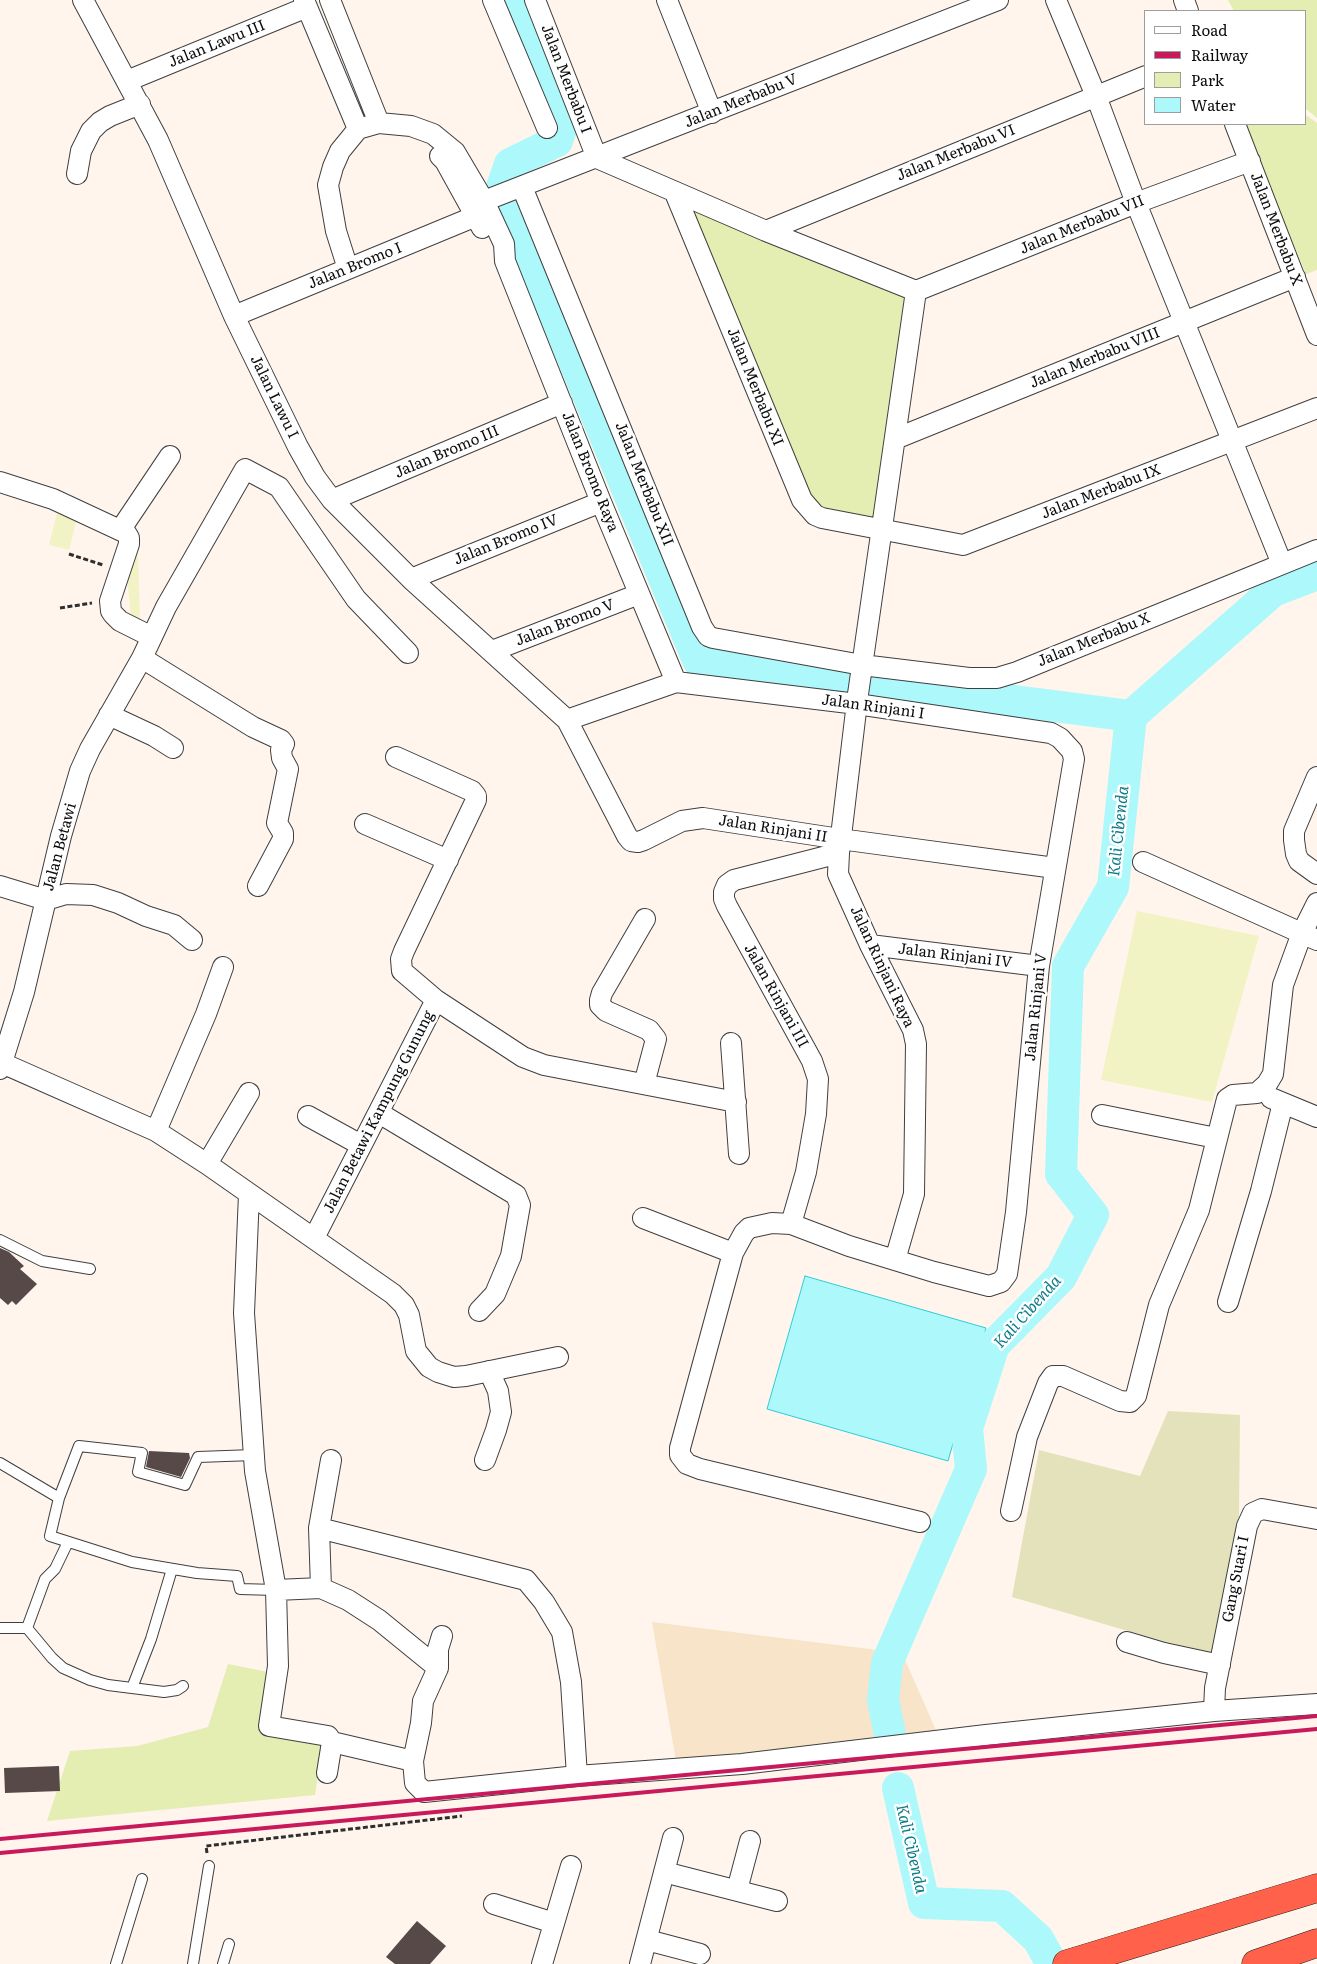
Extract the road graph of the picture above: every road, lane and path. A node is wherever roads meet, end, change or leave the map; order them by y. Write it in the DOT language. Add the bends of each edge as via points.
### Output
graph roads {
  1 [pos="84,0"];
  2 [pos="330,0"];
  3 [pos="493,0"];
  4 [pos="535,0"];
  5 [pos="667,0"];
  6 [pos="998,0"];
  7 [pos="1056,0"];
  8 [pos="305,3"];
  9 [pos="1144,77"];
  10 [pos="127,80"];
  11 [pos="1096,96"];
  12 [pos="140,104"];
  13 [pos="712,112"];
  14 [pos="388,124"];
  15 [pos="1235,125"];
  16 [pos="547,128"];
  17 [pos="358,129"];
  18 [pos="597,158"];
  19 [pos="1250,161"];
  20 [pos="76,174"];
  21 [pos="518,189"];
  22 [pos="675,193"];
  23 [pos="1136,203"];
  24 [pos="484,206"];
  25 [pos="766,232"];
  26 [pos="348,269"];
  27 [pos="1295,277"];
  28 [pos="916,291"];
  29 [pos="234,316"];
  30 [pos="1184,322"];
  31 [pos="1317,335"];
  32 [pos="562,403"];
  33 [pos="1317,408"];
  34 [pos="894,439"];
  35 [pos="1232,441"];
  36 [pos="170,456"];
  37 [pos="0,482"];
  38 [pos="332,500"];
  39 [pos="601,502"];
  40 [pos="121,529"];
  41 [pos="881,530"];
  42 [pos="1317,550"];
  43 [pos="69,554"];
  44 [pos="1282,564"];
  45 [pos="120,570"];
  46 [pos="411,579"];
  47 [pos="639,594"];
  48 [pos="110,601"];
  49 [pos="60,608"];
  50 [pos="152,637"];
  51 [pos="492,652"];
  52 [pos="408,653"];
  53 [pos="142,658"];
  54 [pos="862,669"];
  55 [pos="676,682"];
  56 [pos="858,699"];
  57 [pos="109,715"];
  58 [pos="567,720"];
  59 [pos="1066,743"];
  60 [pos="173,748"];
  61 [pos="396,757"];
  62 [pos="1317,777"];
  63 [pos="365,824"];
  64 [pos="839,846"];
  65 [pos="448,860"];
  66 [pos="1143,862"];
  67 [pos="1055,868"];
  68 [pos="1317,874"];
  69 [pos="0,886"];
  70 [pos="258,886"];
  71 [pos="46,900"];
  72 [pos="1317,903"];
  73 [pos="645,919"];
  74 [pos="1310,937"];
  75 [pos="192,940"];
  76 [pos="870,945"];
  77 [pos="1039,966"];
  78 [pos="223,967"];
  79 [pos="436,1000"];
  80 [pos="731,1043"];
  81 [pos="1,1066"];
  82 [pos="644,1084"];
  83 [pos="249,1093"];
  84 [pos="1257,1093"];
  85 [pos="736,1102"];
  86 [pos="1283,1103"];
  87 [pos="379,1113"];
  88 [pos="1102,1115"];
  89 [pos="308,1116"];
  90 [pos="1317,1117"];
  91 [pos="156,1131"];
  92 [pos="1216,1138"];
  93 [pos="360,1146"];
  94 [pos="740,1154"];
  95 [pos="207,1164"];
  96 [pos="249,1194"];
  97 [pos="643,1218"];
  98 [pos="792,1224"];
  99 [pos="314,1238"];
  100 [pos="0,1240"];
  101 [pos="733,1253"];
  102 [pos="895,1260"];
  103 [pos="90,1269"];
  104 [pos="1228,1302"];
  105 [pos="479,1311"];
  106 [pos="558,1357"];
  107 [pos="489,1371"];
  108 [pos="254,1455"];
  109 [pos="331,1460"];
  110 [pos="485,1460"];
  111 [pos="0,1463"];
  112 [pos="59,1498"];
  113 [pos="1012,1511"];
  114 [pos="1317,1519"];
  115 [pos="920,1522"];
  116 [pos="319,1528"];
  117 [pos="68,1542"];
  118 [pos="172,1569"];
  119 [pos="321,1588"];
  120 [pos="276,1590"];
  121 [pos="0,1628"];
  122 [pos="27,1628"];
  123 [pos="442,1636"];
  124 [pos="1127,1642"];
  125 [pos="1220,1665"];
  126 [pos="438,1668"];
  127 [pos="183,1686"];
  128 [pos="132,1688"];
  129 [pos="1316,1699"];
  130 [pos="1214,1711"];
  131 [pos="332,1742"];
  132 [pos="413,1761"];
  133 [pos="327,1772"];
  134 [pos="577,1776"];
  135 [pos="462,1816"];
  136 [pos="673,1838"];
  137 [pos="750,1841"];
  138 [pos="209,1866"];
  139 [pos="571,1866"];
  140 [pos="664,1872"];
  141 [pos="142,1879"];
  142 [pos="1317,1888"];
  143 [pos="737,1890"];
  144 [pos="777,1901"];
  145 [pos="494,1904"];
  146 [pos="554,1923"];
  147 [pos="647,1940"];
  148 [pos="229,1944"];
  149 [pos="1317,1944"];
  150 [pos="700,1954"];
  151 [pos="116,1964"];
  152 [pos="193,1964"];
  153 [pos="223,1964"];
  154 [pos="542,1964"];
  155 [pos="640,1964"];
  156 [pos="1067,1964"];
  157 [pos="1256,1964"];
  1 -- 10 [label="street, Jalan Lawu I"];
  2 -- 14 [label="street"];
  3 -- 16 [label="street"];
  4 -- 18 [label="street, Jalan Merbabu I"];
  5 -- 13 [label="street"];
  6 -- 13 [label="street, Jalan Merbabu V"];
  7 -- 11 [label="street"];
  8 -- 10 [label="street, Jalan Lawu III"];
  8 -- 17 [label="street"];
  9 -- 11 [label="street, Jalan Merbabu VI"];
  10 -- 12 [label="street, Jalan Lawu I"];
  11 -- 23 [label="street"];
  11 -- 25 [label="street, Jalan Merbabu VI"];
  12 -- 20 [label="street" via="105,119 91,130 81,151"];
  12 -- 29 [label="street, Jalan Lawu I"];
  13 -- 18 [label="street, Jalan Merbabu V"];
  14 -- 17 [label="street"];
  14 -- 24 [label="street, Jalan Bromo Raya" via="417,136 445,161"];
  15 -- 19 [label="street, Jalan Merbabu X"];
  17 -- 26 [label="street" via="340,151 328,185 336,231"];
  18 -- 21 [label="street, Jalan Merbabu V"];
  18 -- 22 [label="street"];
  19 -- 23 [label="street, Jalan Merbabu VII"];
  19 -- 27 [label="street, Jalan Merbabu X"];
  21 -- 24 [label="street, Jalan Merbabu V"];
  21 -- 54 [label="street, Jalan Merbabu XII" via="705,632 717,640"];
  22 -- 25 [label="street"];
  22 -- 41 [label="street, Jalan Merbabu XI" via="802,500 814,515"];
  23 -- 28 [label="street, Jalan Merbabu VII"];
  23 -- 30 [label="street"];
  24 -- 26 [label="street, Jalan Bromo I"];
  24 -- 32 [label="street, Jalan Bromo Raya" via="494,253 505,261"];
  25 -- 28 [label="street"];
  26 -- 29 [label="street, Jalan Bromo I"];
  27 -- 30 [label="street, Jalan Merbabu VIII"];
  27 -- 31 [label="street, Jalan Merbabu X"];
  28 -- 34 [label="street, Jalan Rinjani Raya"];
  29 -- 38 [label="street, Jalan Lawu I" via="298,447"];
  30 -- 34 [label="street, Jalan Merbabu VIII"];
  30 -- 35 [label="street"];
  32 -- 38 [label="street, Jalan Bromo III"];
  32 -- 39 [label="street, Jalan Bromo Raya"];
  33 -- 35 [label="street, Jalan Merbabu IX"];
  34 -- 41 [label="street, Jalan Rinjani Raya"];
  35 -- 41 [label="street, Jalan Merbabu IX" via="963,545"];
  35 -- 44 [label="street"];
  36 -- 40 [label="street"];
  37 -- 40 [label="street" via="53,498"];
  38 -- 46 [label="street, Jalan Lawu I"];
  39 -- 46 [label="street, Jalan Bromo IV"];
  39 -- 47 [label="street, Jalan Bromo Raya"];
  40 -- 45 [label="street" via="129,538"];
  41 -- 54 [label="street, Jalan Rinjani Raya"];
  42 -- 44 [label="street, Jalan Merbabu X"];
  43 -- 45 [label="path"];
  44 -- 54 [label="street, Jalan Merbabu X" via="997,678"];
  45 -- 48 [label="street"];
  46 -- 51 [label="street, Jalan Lawu I"];
  47 -- 51 [label="street, Jalan Bromo V"];
  47 -- 55 [label="street, Jalan Bromo Raya"];
  48 -- 49 [label="path"];
  48 -- 50 [label="street" via="116,618"];
  50 -- 52 [label="street, Jalan Betawi" via="245,469 279,487 356,599"];
  50 -- 53 [label="street, Jalan Betawi"];
  51 -- 58 [label="street, Jalan Lawu I"];
  53 -- 57 [label="street, Jalan Betawi"];
  53 -- 70 [label="street" via="284,744 282,758 288,769 278,823 283,839"];
  54 -- 56 [label="street, Jalan Rinjani Raya"];
  55 -- 56 [label="street, Jalan Rinjani I"];
  55 -- 58 [label="street"];
  56 -- 59 [label="street, Jalan Rinjani I" via="1051,733"];
  56 -- 64 [label="street, Jalan Rinjani Raya"];
  57 -- 60 [label="street"];
  57 -- 71 [label="street, Jalan Betawi" via="80,771"];
  58 -- 64 [label="street, Jalan Rinjani II" via="631,841 644,840 682,820 702,818"];
  59 -- 67 [label="street, Jalan Rinjani V" via="1074,759"];
  61 -- 65 [label="street, Jalan Betawi Kampung Gunung" via="476,796"];
  62 -- 68 [label="street" via="1294,831 1299,861"];
  63 -- 65 [label="street"];
  64 -- 67 [label="street, Jalan Rinjani II"];
  64 -- 76 [label="street, Jalan Rinjani Raya" via="838,874"];
  64 -- 98 [label="street, Jalan Rinjani III" via="734,880 724,892 726,906 812,1061 818,1079 806,1172"];
  65 -- 79 [label="street, Jalan Betawi Kampung Gunung" via="401,959 402,971"];
  66 -- 74 [label="street"];
  67 -- 77 [label="street, Jalan Rinjani V"];
  69 -- 71 [label="street"];
  71 -- 75 [label="street" via="66,894 93,895 174,925"];
  71 -- 81 [label="street, Jalan Betawi" via="24,992"];
  72 -- 74 [label="street"];
  73 -- 82 [label="street" via="600,1000 606,1011 649,1030 656,1039"];
  74 -- 84 [label="street" via="1283,985 1273,1074"];
  76 -- 77 [label="street, Jalan Rinjani IV"];
  76 -- 102 [label="street, Jalan Rinjani Raya" via="913,1030 918,1055 914,1194"];
  77 -- 102 [label="street, Jalan Rinjani V" via="1008,1274 1001,1282 989,1286"];
  78 -- 91 [label="street"];
  79 -- 82 [label="street" via="523,1057 544,1065"];
  79 -- 87 [label="street, Jalan Betawi Kampung Gunung"];
  80 -- 85 [label="street"];
  81 -- 91 [label="street"];
  82 -- 85 [label="street"];
  83 -- 95 [label="street"];
  84 -- 86 [label="street"];
  84 -- 92 [label="street" via="1232,1095 1227,1099"];
  85 -- 94 [label="street"];
  86 -- 90 [label="street"];
  86 -- 104 [label="street"];
  87 -- 93 [label="street, Jalan Betawi Kampung Gunung"];
  87 -- 105 [label="street" via="516,1195 520,1205 511,1256 495,1294"];
  88 -- 92 [label="street"];
  89 -- 93 [label="street"];
  91 -- 95 [label="street"];
  92 -- 113 [label="street" via="1199,1210 1159,1305 1136,1396 1130,1402 1120,1401 1063,1376 1054,1376 1048,1383 1027,1437"];
  93 -- 99 [label="street, Jalan Betawi Kampung Gunung"];
  95 -- 96 [label="street"];
  96 -- 99 [label="street"];
  96 -- 108 [label="street" via="244,1313"];
  97 -- 101 [label="street"];
  98 -- 101 [label="street" via="772,1223 749,1228"];
  98 -- 102 [label="street"];
  99 -- 107 [label="street" via="404,1305 416,1351 429,1367 454,1377"];
  100 -- 103 [label="lane" via="42,1261"];
  101 -- 115 [label="street" via="680,1455 687,1464 700,1469"];
  106 -- 107 [label="street"];
  107 -- 110 [label="street" via="498,1391 501,1412"];
  108 -- 112 [label="lane" via="198,1457 185,1486 138,1472 142,1453 80,1446"];
  108 -- 120 [label="street"];
  109 -- 116 [label="street"];
  111 -- 112 [label="lane"];
  112 -- 117 [label="lane" via="50,1536"];
  114 -- 125 [label="street, Gang Suari I" via="1262,1509 1252,1513"];
  116 -- 119 [label="street"];
  116 -- 134 [label="street" via="526,1580 562,1632 571,1682"];
  117 -- 118 [label="lane" via="132,1562"];
  117 -- 122 [label="lane" via="55,1569 45,1579"];
  118 -- 120 [label="lane" via="237,1576 240,1589"];
  118 -- 128 [label="lane"];
  119 -- 120 [label="street"];
  119 -- 126 [label="street" via="360,1607"];
  120 -- 131 [label="street" via="278,1666 269,1726 328,1736"];
  121 -- 122 [label="lane"];
  122 -- 128 [label="lane" via="63,1668 108,1686"];
  123 -- 126 [label="street"];
  124 -- 125 [label="street"];
  125 -- 130 [label="street, Gang Suari I"];
  126 -- 132 [label="street" via="422,1700"];
  127 -- 128 [label="lane" via="164,1692"];
  129 -- 130 [label="street"];
  130 -- 134 [label="street" via="742,1764"];
  131 -- 132 [label="street"];
  131 -- 133 [label="street"];
  132 -- 134 [label="street" via="415,1784 424,1792"];
  135 -- 138 [label="path" via="206,1846"];
  136 -- 140 [label="street"];
  137 -- 143 [label="street"];
  138 -- 152 [label="lane"];
  139 -- 146 [label="street"];
  140 -- 143 [label="street"];
  140 -- 147 [label="street"];
  141 -- 151 [label="lane"];
  142 -- 156 [label="highway"];
  143 -- 144 [label="street"];
  145 -- 146 [label="street"];
  146 -- 154 [label="street"];
  147 -- 150 [label="street"];
  147 -- 155 [label="street"];
  148 -- 153 [label="lane"];
  149 -- 157 [label="highway"];
}
